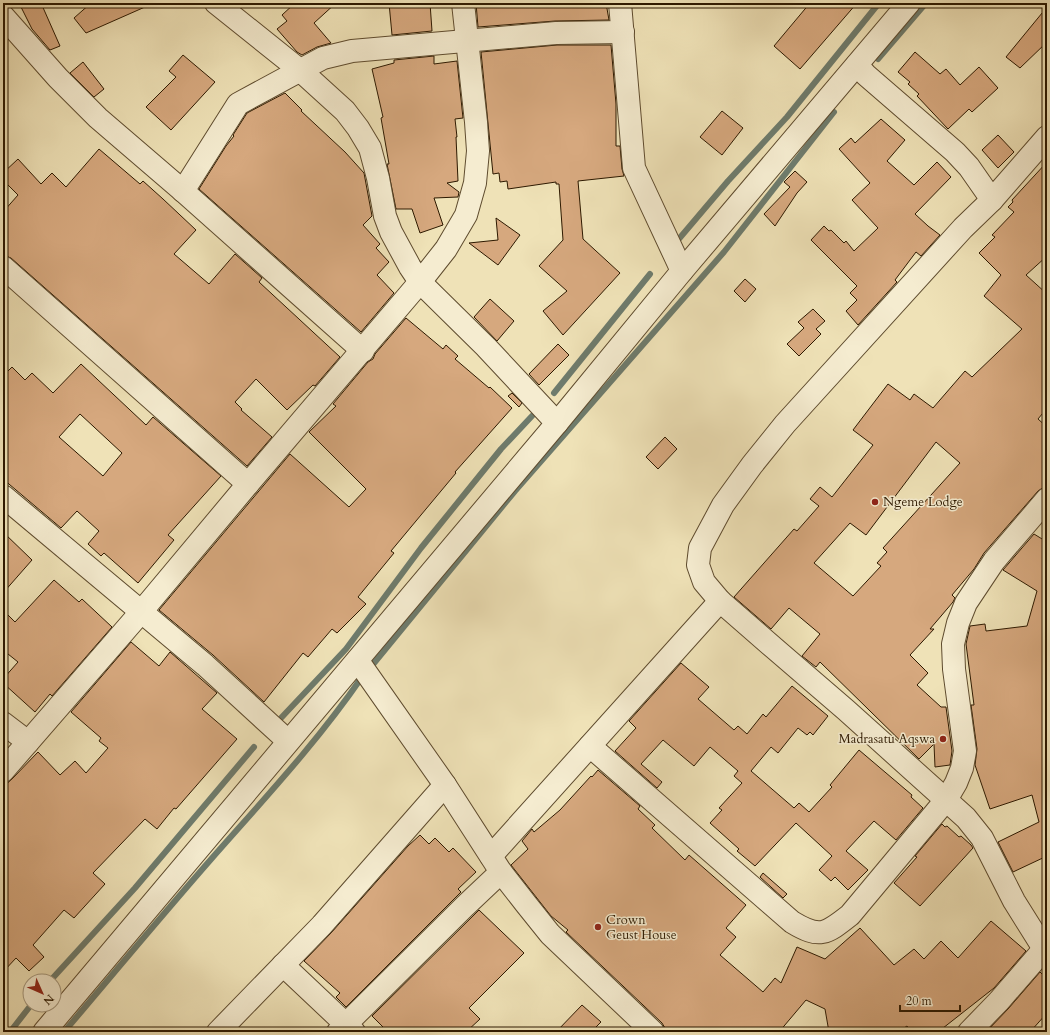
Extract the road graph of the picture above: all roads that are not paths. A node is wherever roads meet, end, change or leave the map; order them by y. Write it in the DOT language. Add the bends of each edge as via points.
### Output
graph roads {
  1 [pos="216,3"];
  2 [pos="463,3"];
  3 [pos="620,3"];
  4 [pos="909,3"];
  5 [pos="3,16"];
  6 [pos="623,32"];
  7 [pos="467,41"];
  8 [pos="857,65"];
  9 [pos="301,71"];
  10 [pos="1047,137"];
  11 [pos="183,191"];
  12 [pos="992,200"];
  13 [pos="3,267"];
  14 [pos="682,271"];
  15 [pos="420,282"];
  16 [pos="362,351"];
  17 [pos="557,424"];
  18 [pos="248,484"];
  19 [pos="3,496"];
  20 [pos="1047,499"];
  21 [pos="720,601"];
  22 [pos="142,612"];
  23 [pos="358,661"];
  24 [pos="3,723"];
  25 [pos="288,741"];
  26 [pos="28,742"];
  27 [pos="590,746"];
  28 [pos="3,771"];
  29 [pos="444,785"];
  30 [pos="946,800"];
  31 [pos="496,864"];
  32 [pos="1045,950"];
  33 [pos="282,965"];
  34 [pos="346,1030"];
  35 [pos="44,1032"];
  36 [pos="218,1032"];
  37 [pos="653,1032"];
  38 [pos="969,1032"];
  1 -- 9 [label="street"];
  2 -- 7 [label="street"];
  3 -- 6 [label="street"];
  4 -- 8 [label="street"];
  5 -- 11 [label="street" via="58,78 98,118"];
  6 -- 7 [label="street" via="556,32"];
  6 -- 14 [label="street" via="634,168"];
  7 -- 9 [label="street" via="352,51 323,58"];
  7 -- 15 [label="street" via="478,151 475,183 466,215 446,249"];
  8 -- 12 [label="street" via="955,152"];
  8 -- 14 [label="street"];
  9 -- 11 [label="street" via="238,104"];
  9 -- 15 [label="street" via="345,111 370,148 385,216 402,254"];
  10 -- 12 [label="street"];
  11 -- 16 [label="street"];
  12 -- 21 [label="street" via="963,228 785,424 723,505 700,548 698,565 704,582"];
  13 -- 18 [label="street"];
  14 -- 17 [label="street"];
  15 -- 16 [label="street"];
  15 -- 17 [label="street" via="486,346"];
  16 -- 18 [label="street"];
  17 -- 23 [label="street"];
  18 -- 22 [label="street"];
  19 -- 22 [label="street"];
  20 -- 30 [label="street" via="994,561 966,603 958,623 953,644 954,669 965,751 962,768"];
  21 -- 27 [label="street"];
  21 -- 30 [label="street"];
  22 -- 25 [label="street" via="206,665"];
  22 -- 26 [label="street"];
  23 -- 25 [label="street"];
  23 -- 29 [label="street"];
  24 -- 26 [label="street"];
  25 -- 35 [label="street"];
  26 -- 28 [label="street"];
  27 -- 30 [label="street" via="792,922 816,933 836,927 850,915"];
  27 -- 31 [label="street"];
  29 -- 31 [label="street"];
  29 -- 33 [label="street" via="322,925"];
  30 -- 32 [label="street" via="966,818 982,838 1014,901"];
  31 -- 34 [label="street" via="466,906"];
  31 -- 37 [label="street" via="550,934"];
  32 -- 38 [label="street"];
  33 -- 34 [label="street"];
  33 -- 36 [label="street"];
}
